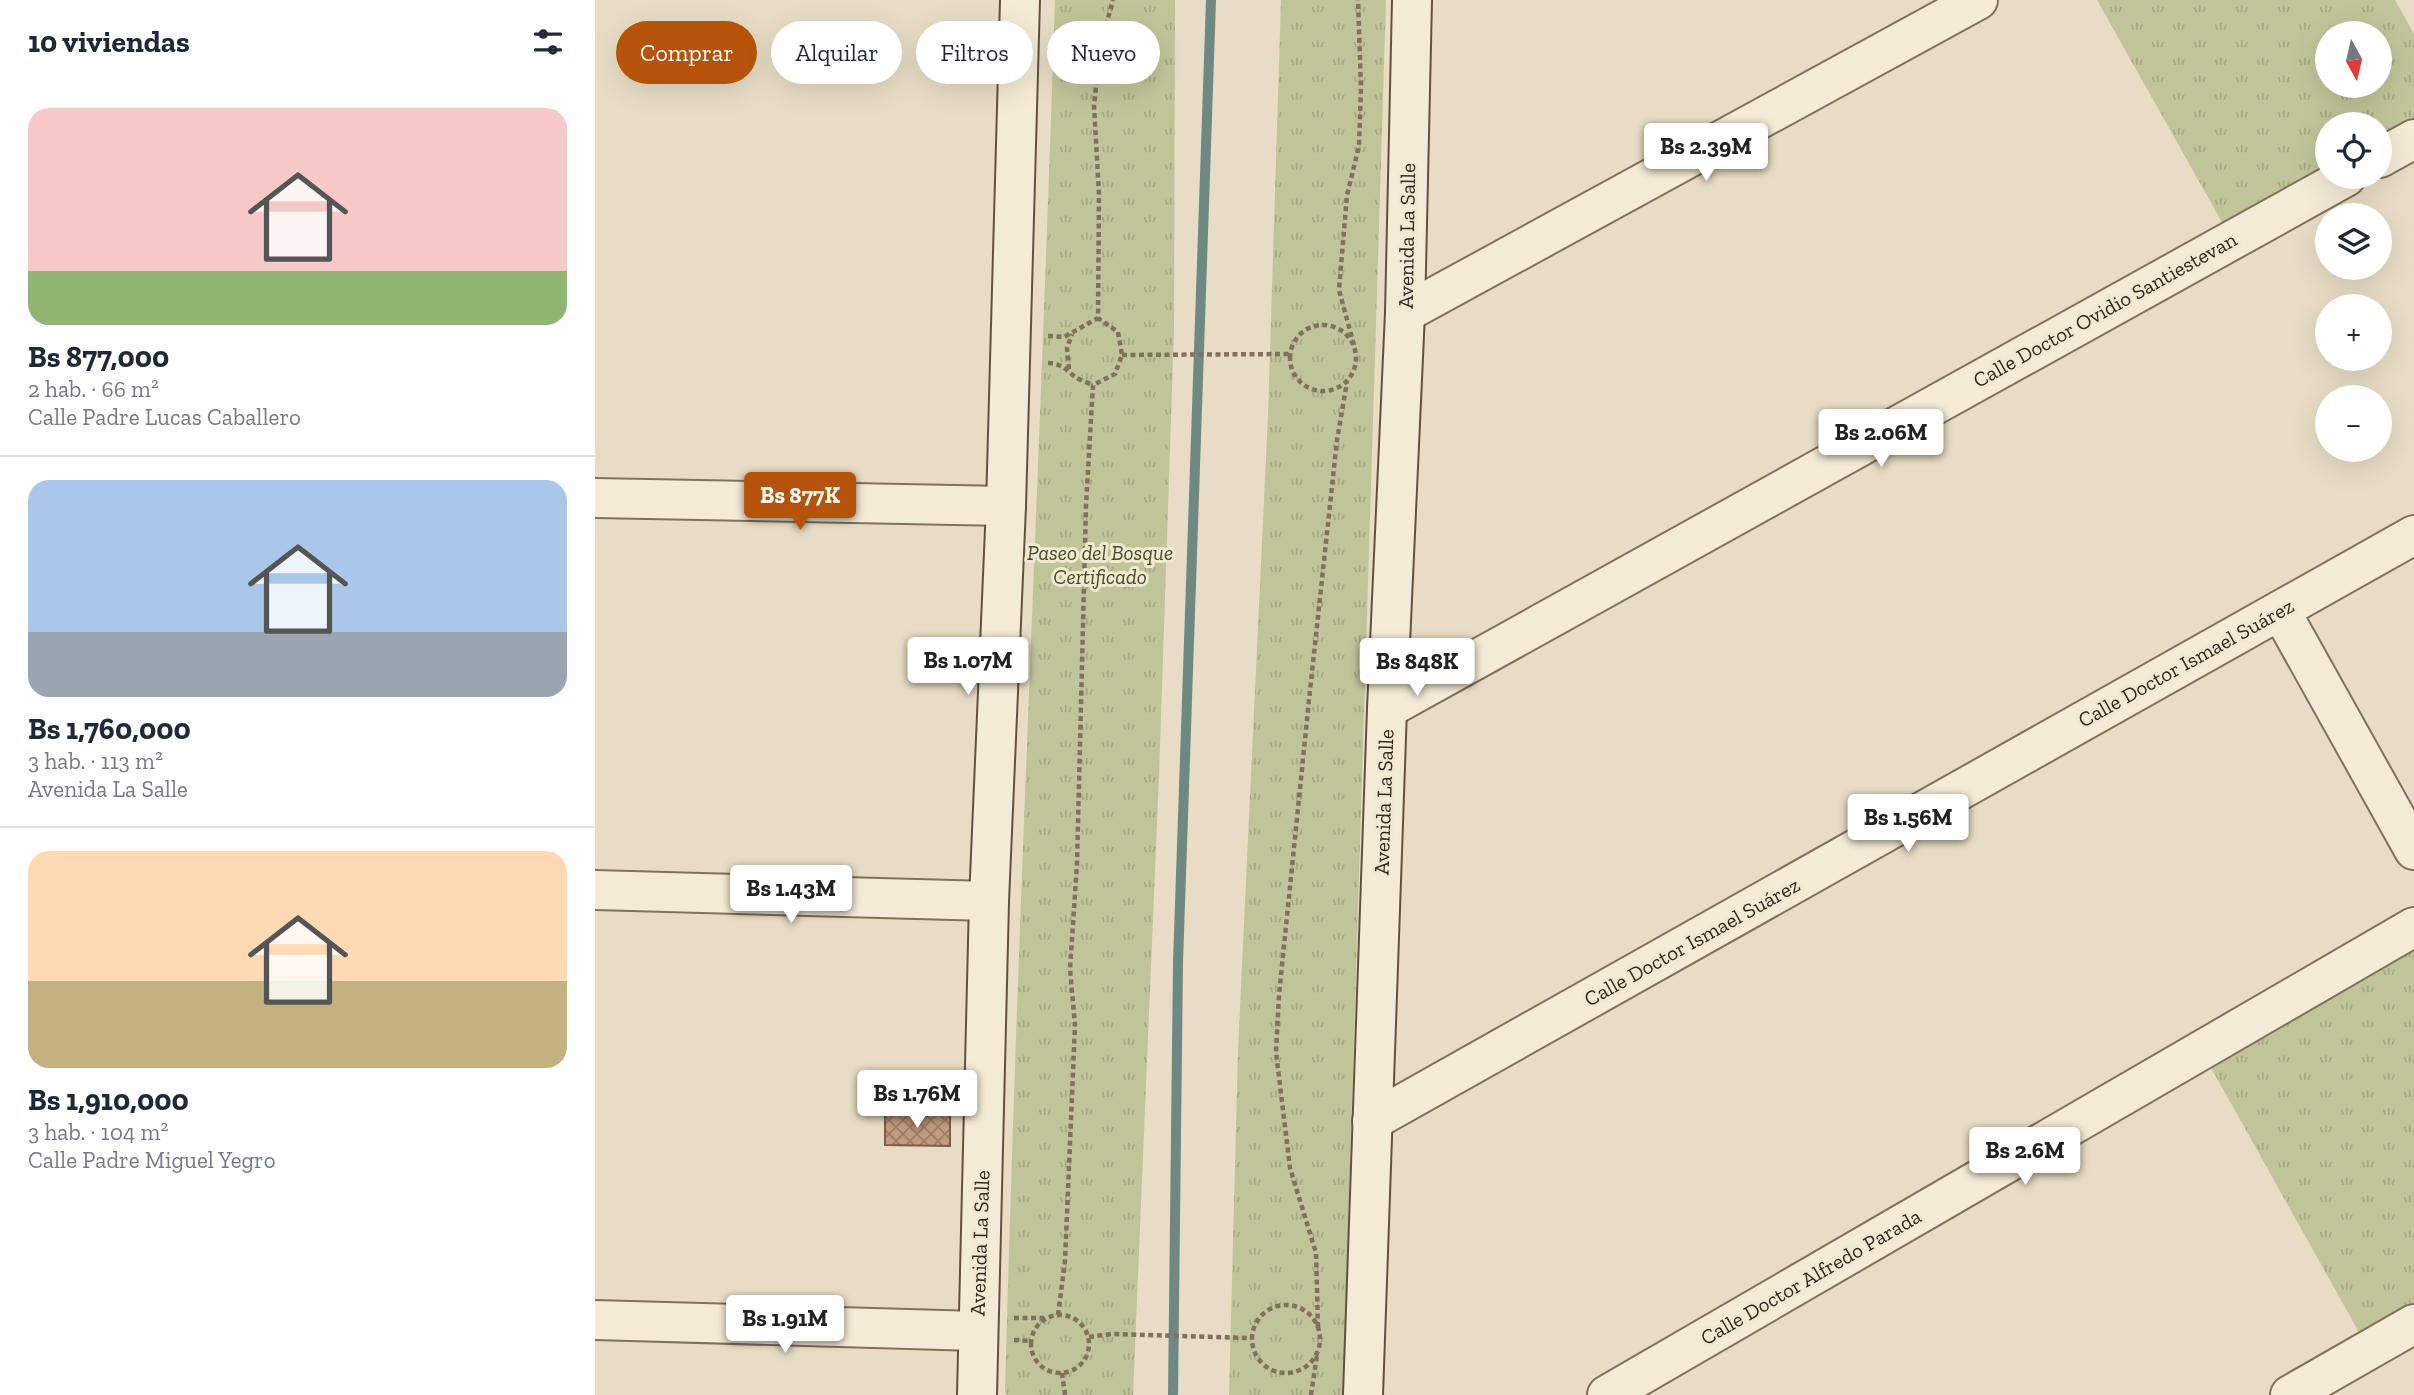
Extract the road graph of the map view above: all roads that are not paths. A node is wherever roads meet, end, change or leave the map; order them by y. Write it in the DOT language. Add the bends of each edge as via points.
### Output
graph roads {
  1 [pos="1020,0"];
  2 [pos="1412,0"];
  3 [pos="1978,0"];
  4 [pos="2414,139"];
  5 [pos="2392,151"];
  6 [pos="2324,189"];
  7 [pos="1405,313"];
  8 [pos="595,498"];
  9 [pos="1006,506"];
  10 [pos="2414,535"];
  11 [pos="2280,610"];
  12 [pos="1387,709"];
  13 [pos="2414,850"];
  14 [pos="595,890"];
  15 [pos="989,901"];
  16 [pos="2414,927"];
  17 [pos="1372,1122"];
  18 [pos="595,1320"];
  19 [pos="992,1324"];
  20 [pos="2414,1324"];
  21 [pos="977,1395"];
  22 [pos="1363,1395"];
  23 [pos="1607,1395"];
  24 [pos="2290,1395"];
  1 -- 9 [label="street, Avenida La Salle"];
  2 -- 7 [label="street, Avenida La Salle"];
  3 -- 7 [label="street"];
  4 -- 5 [label="street"];
  6 -- 12 [label="street, Calle Doctor Ovidio Santiestevan"];
  7 -- 12 [label="street, Avenida La Salle"];
  8 -- 9 [label="street"];
  9 -- 15 [label="street, Avenida La Salle"];
  10 -- 11 [label="street, Calle Doctor Ismael Suárez"];
  11 -- 13 [label="street"];
  11 -- 17 [label="street, Calle Doctor Ismael Suárez"];
  12 -- 17 [label="street, Avenida La Salle"];
  14 -- 15 [label="street"];
  15 -- 19 [label="street, Avenida La Salle"];
  16 -- 23 [label="street, Calle Doctor Alfredo Parada"];
  17 -- 22 [label="street, Avenida La Salle"];
  18 -- 19 [label="street"];
  19 -- 21 [label="street, Avenida La Salle"];
  20 -- 24 [label="street"];
}
